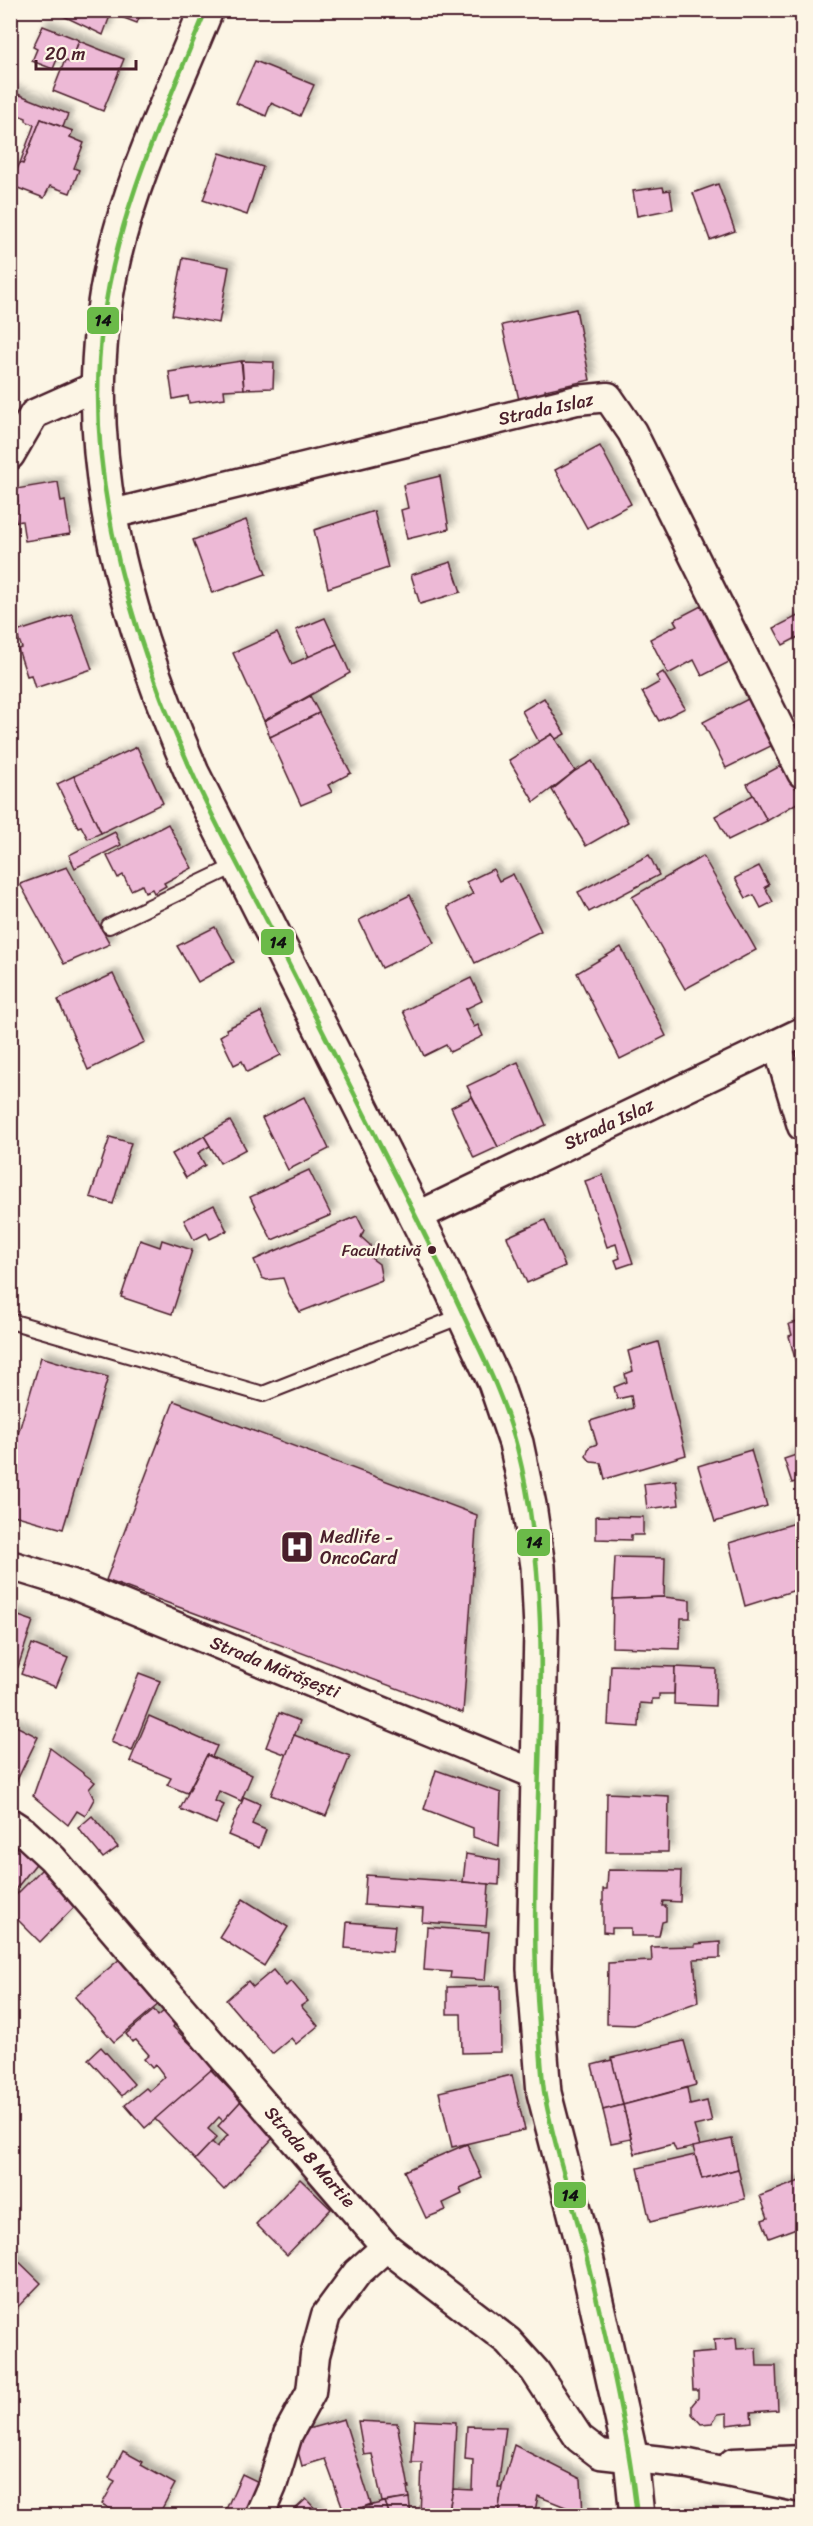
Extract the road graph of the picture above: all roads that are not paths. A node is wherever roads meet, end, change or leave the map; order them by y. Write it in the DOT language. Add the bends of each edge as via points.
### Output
graph roads {
  1 [pos="206,10"];
  2 [pos="99,385"];
  3 [pos="10,455"];
  4 [pos="108,514"];
  5 [pos="802,773"];
  6 [pos="239,864"];
  7 [pos="109,926"];
  8 [pos="802,1032"];
  9 [pos="777,1044"];
  10 [pos="802,1126"];
  11 [pos="416,1217"];
  12 [pos="464,1315"];
  13 [pos="10,1321"];
  14 [pos="10,1564"];
  15 [pos="537,1775"];
  16 [pos="10,1823"];
  17 [pos="387,2247"];
  18 [pos="631,2458"];
  19 [pos="802,2460"];
  20 [pos="689,2464"];
  21 [pos="802,2488"];
  22 [pos="258,2516"];
  23 [pos="637,2516"];
  1 -- 2 [label="street" via="130,200 103,319"];
  2 -- 3 [label="street" via="34,414"];
  2 -- 4 [label="street"];
  4 -- 5 [label="street, Strada Islaz" via="577,400 608,397 632,432"];
  4 -- 6 [label="street" via="129,604 162,702 192,773"];
  6 -- 7 [label="lane"];
  6 -- 11 [label="street"];
  8 -- 9 [label="street, Strada Islaz"];
  9 -- 10 [label="street"];
  9 -- 11 [label="street, Strada Islaz"];
  11 -- 12 [label="street"];
  12 -- 13 [label="lane" via="263,1394"];
  12 -- 15 [label="street" via="495,1382 516,1443 529,1505 538,1566 541,1629"];
  14 -- 15 [label="street, Strada Mărășești" via="72,1584"];
  15 -- 18 [label="street" via="534,1969 544,2093"];
  16 -- 17 [label="street, Strada 8 Martie" via="52,1858"];
  17 -- 18 [label="street, Strada 8 Martie" via="508,2341 535,2371 579,2438 600,2454"];
  17 -- 22 [label="street" via="357,2273 326,2315 310,2392 288,2434"];
  18 -- 20 [label="street, Strada 8 Martie"];
  18 -- 23 [label="street"];
  19 -- 20 [label="street"];
  20 -- 21 [label="street"];
}
